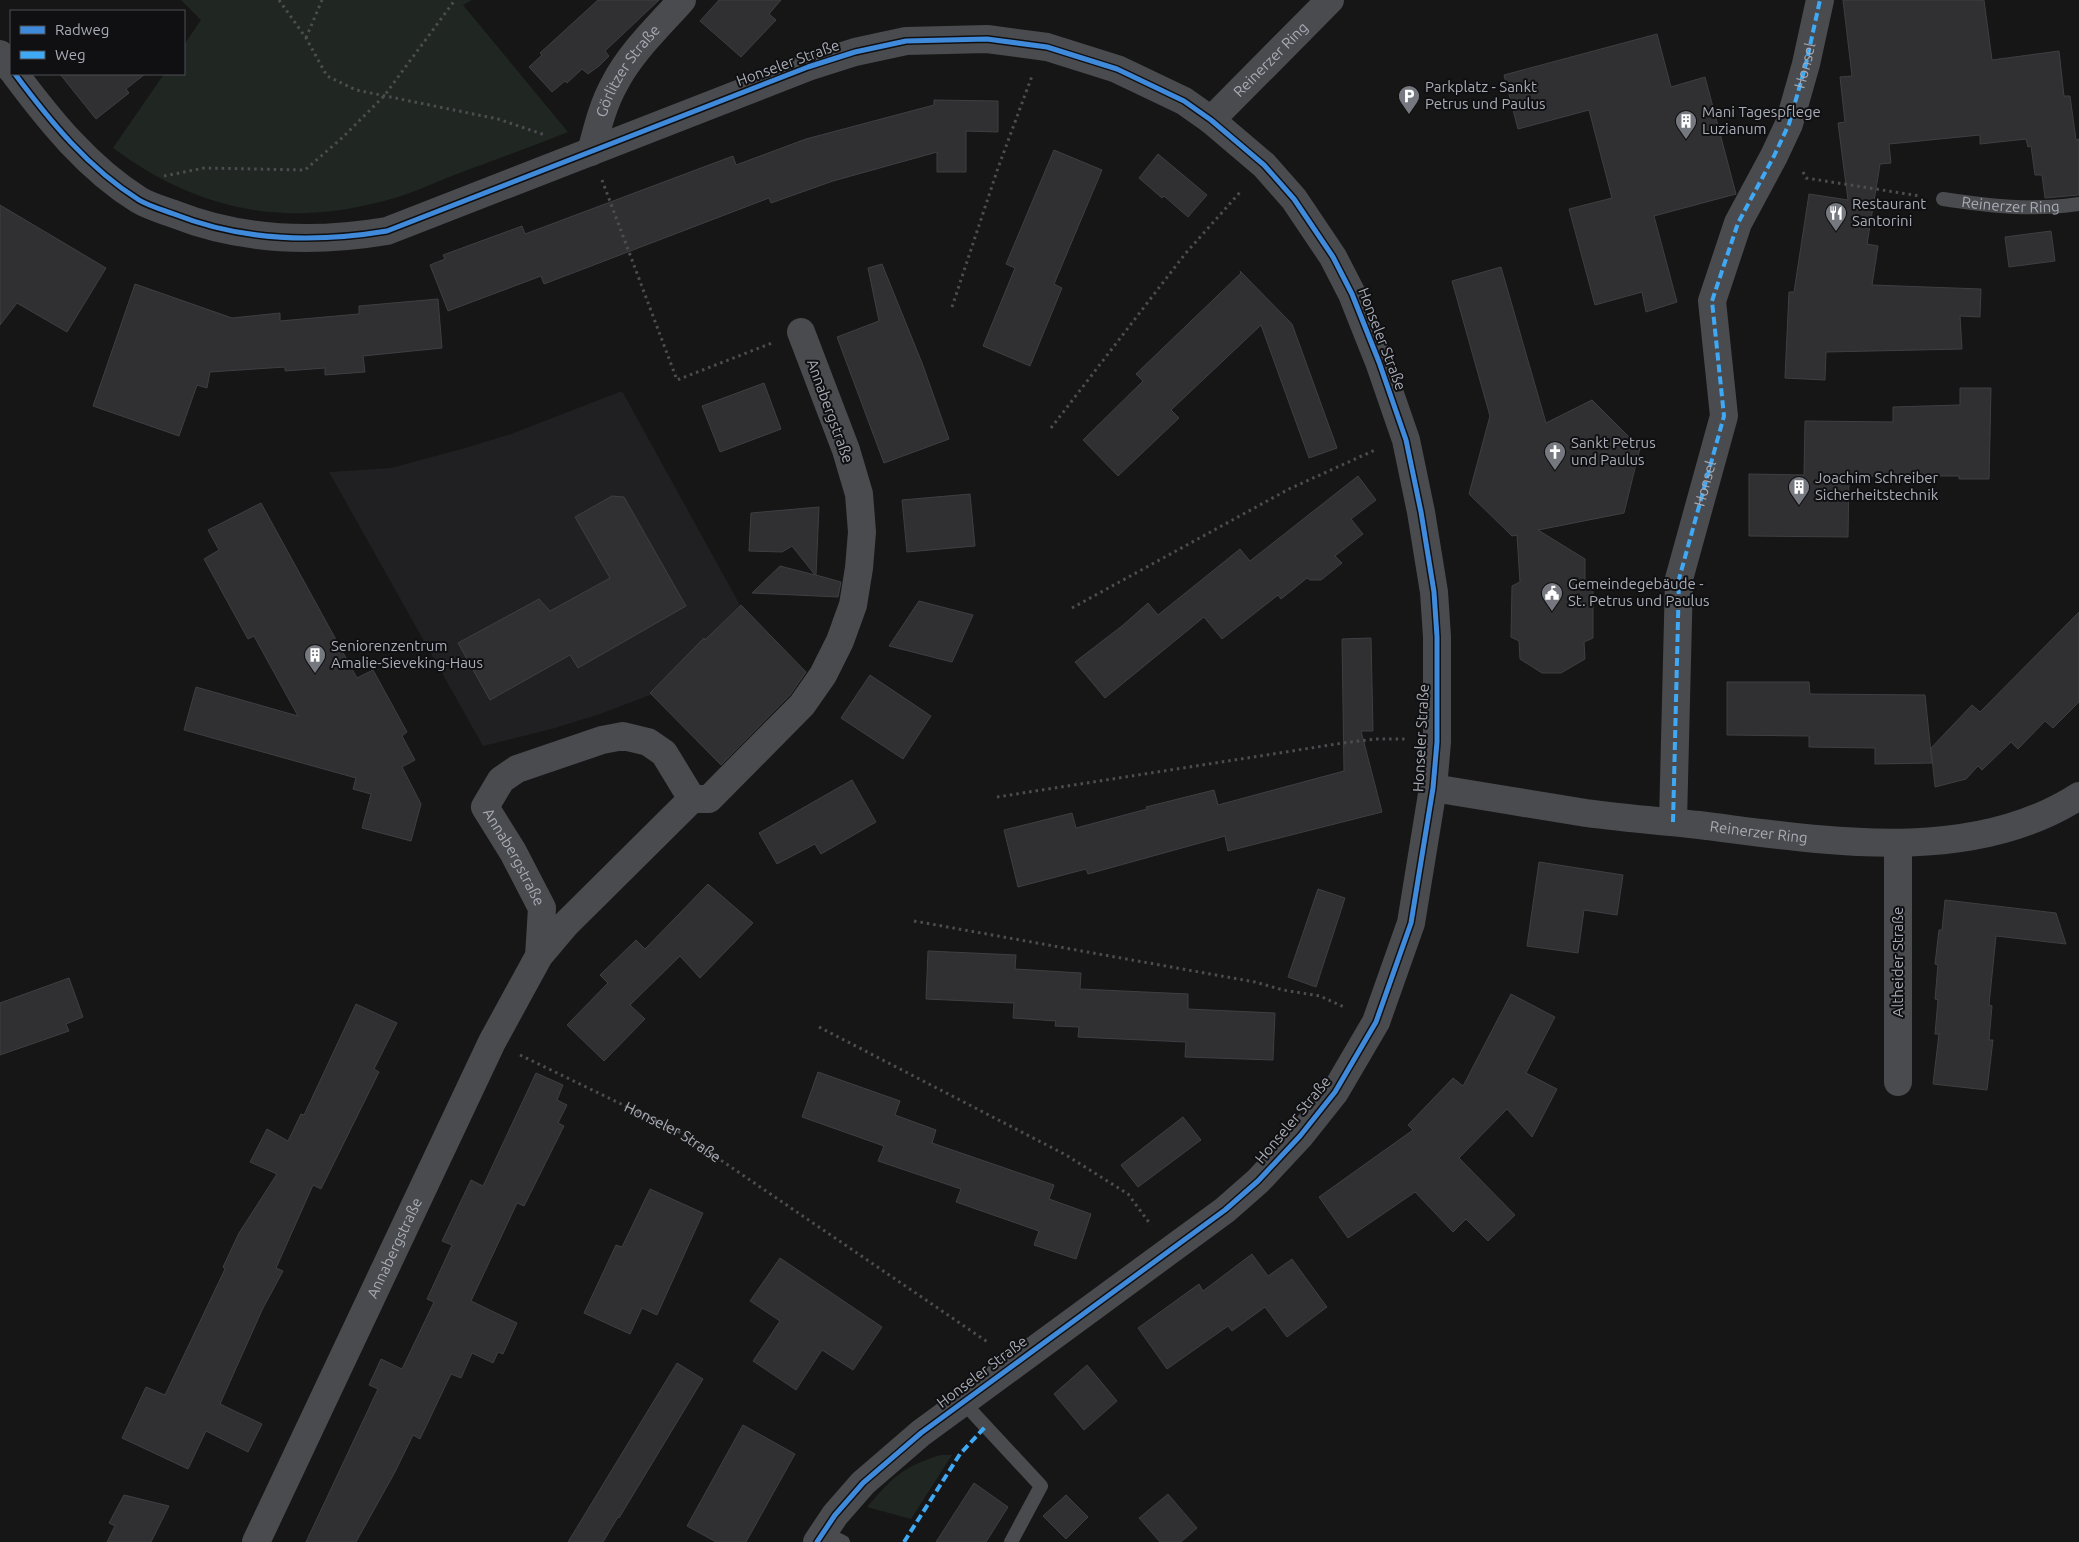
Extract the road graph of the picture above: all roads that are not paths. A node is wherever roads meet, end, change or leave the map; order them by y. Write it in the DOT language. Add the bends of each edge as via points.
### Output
graph roads {
  1 [pos="682,0"];
  2 [pos="1330,0"];
  3 [pos="1820,0"];
  4 [pos="0,54"];
  5 [pos="10,68"];
  6 [pos="16,75"];
  7 [pos="1210,120"];
  8 [pos="591,152"];
  9 [pos="1942,199"];
  10 [pos="2079,204"];
  11 [pos="801,332"];
  12 [pos="1433,788"];
  13 [pos="2079,796"];
  14 [pos="692,799"];
  15 [pos="1674,822"];
  16 [pos="1898,843"];
  17 [pos="539,956"];
  18 [pos="1898,1082"];
  19 [pos="963,1402"];
  20 [pos="828,1539"];
  21 [pos="256,1542"];
  22 [pos="1012,1542"];
  1 -- 8 [label="street, Görlitzer Straße" via="636,53 615,83"];
  2 -- 7 [label="street, Reinerzer Ring"];
  3 -- 15 [label="street, Honsel" via="1789,124 1738,223 1712,301 1724,416 1679,580"];
  4 -- 5 [label="street"];
  6 -- 8 [label="street, Honseler Straße" via="64,136 94,166 140,201 196,222 270,238 349,237 387,231"];
  7 -- 8 [label="street, Honseler Straße" via="1184,101 1118,69 1047,47 987,39 924,40 854,52 808,67"];
  7 -- 12 [label="street, Honseler Straße" via="1264,165 1294,200 1333,257 1352,294 1406,440 1422,512 1434,592 1437,742"];
  9 -- 10 [label="lane, Reinerzer Ring" via="2005,208"];
  11 -- 14 [label="street, Annabergstraße" via="859,494 862,532 853,605 840,641 802,705 709,799"];
  12 -- 15 [label="street, Reinerzer Ring" via="1588,813"];
  12 -- 19 [label="street, Honseler Straße" via="1411,923 1376,1022 1335,1092 1258,1181 1224,1210"];
  13 -- 16 [label="street, Reinerzer Ring" via="2025,824 1971,837"];
  14 -- 17 [label="street, Annabergstraße" via="566,924"];
  14 -- 17 [label="street, Annabergstraße" via="664,753 648,742 623,736 602,740 516,770 501,780 485,807 542,908"];
  15 -- 16 [label="street, Reinerzer Ring" via="1795,837"];
  16 -- 18 [label="street, Altheider Straße"];
  17 -- 21 [label="street, Annabergstraße" via="492,1042"];
  19 -- 20 [label="street, Honseler Straße" via="863,1483 835,1515"];
  19 -- 22 [label="lane" via="1041,1486"];
}
